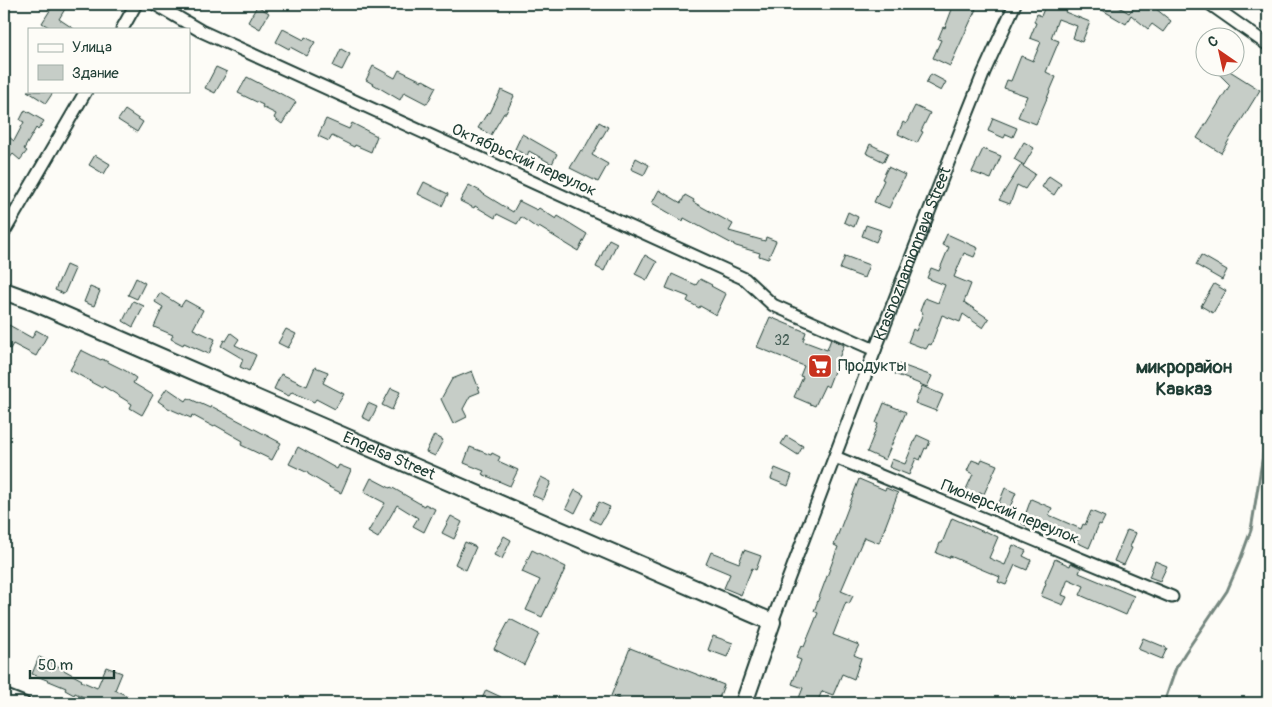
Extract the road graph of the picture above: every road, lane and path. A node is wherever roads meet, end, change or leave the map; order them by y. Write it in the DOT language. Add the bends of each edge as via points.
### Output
graph roads {
  1 [pos="136,4"];
  2 [pos="155,4"];
  3 [pos="1016,4"];
  4 [pos="1210,4"];
  5 [pos="123,28"];
  6 [pos="1268,45"];
  7 [pos="85,92"];
  8 [pos="4,232"];
  9 [pos="4,291"];
  10 [pos="875,350"];
  11 [pos="835,457"];
  12 [pos="1172,597"];
  13 [pos="772,622"];
  14 [pos="4,695"];
  15 [pos="24,703"];
  16 [pos="744,703"];
  1 -- 5 [label="street"];
  2 -- 10 [label="street, Октябрьский переулок" via="202,31 745,279 772,305"];
  3 -- 10 [label="street, Krasnoznamionnaya Street" via="984,72"];
  4 -- 6 [label="street"];
  7 -- 8 [label="street"];
  9 -- 13 [label="main road, Engelsa Street"];
  10 -- 11 [label="street, Krasnoznamionnaya Street"];
  11 -- 12 [label="street, Пионерский переулок"];
  11 -- 13 [label="street, Krasnoznamionnaya Street"];
  13 -- 16 [label="main road, Krasnoznamionnaya Street"];
  14 -- 15 [label="street"];
}
